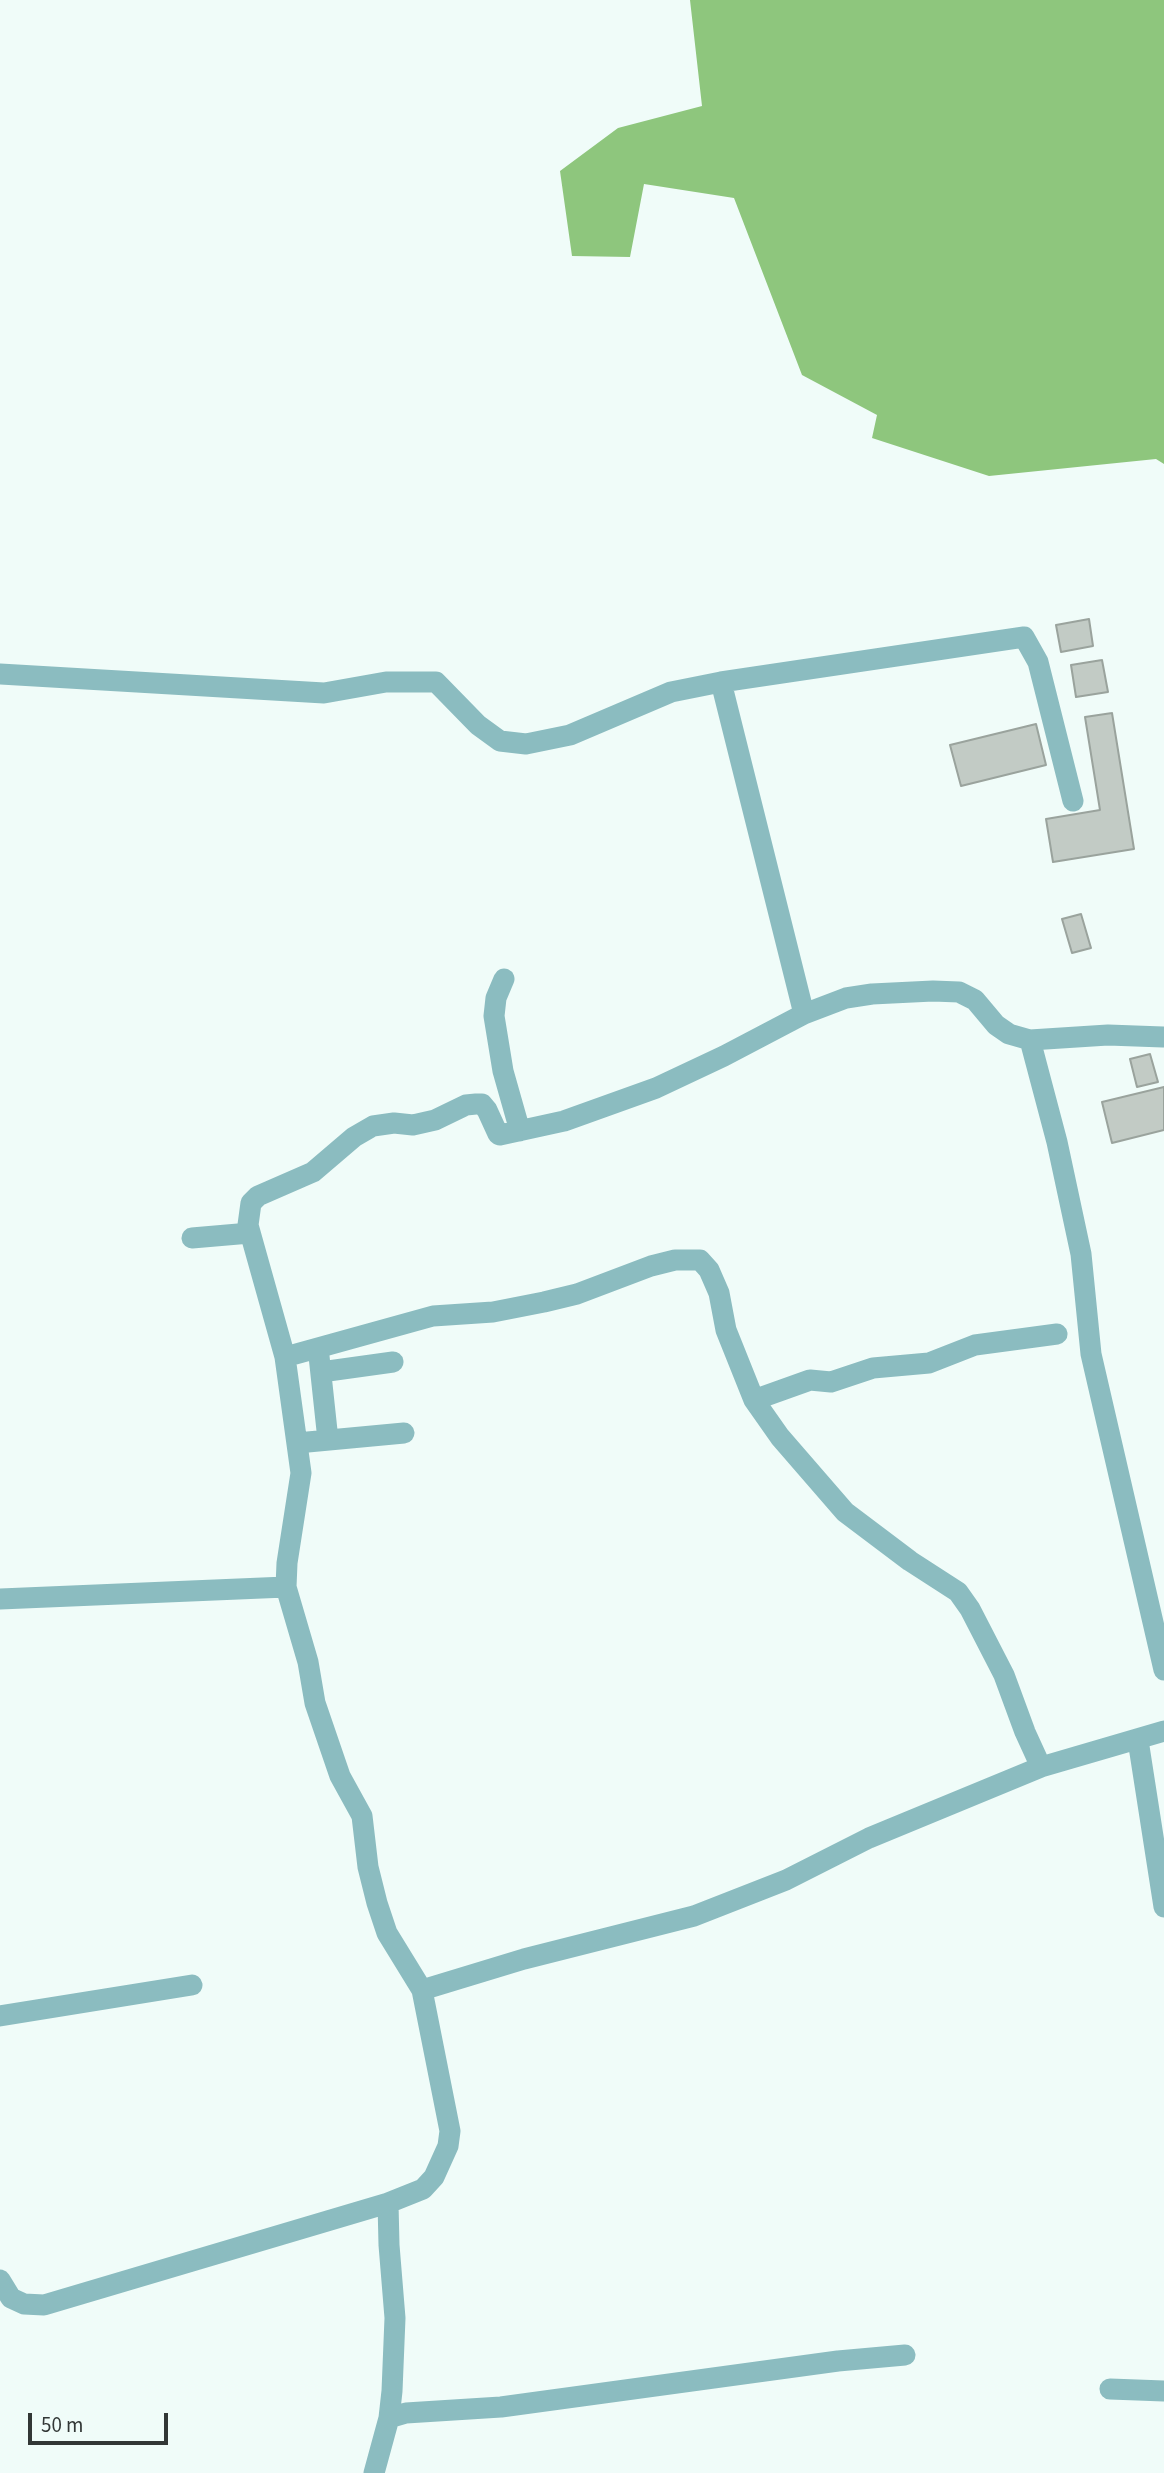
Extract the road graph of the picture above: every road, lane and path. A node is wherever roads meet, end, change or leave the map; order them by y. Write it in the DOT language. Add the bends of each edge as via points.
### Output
graph roads {
  1 [pos="0,674"];
  2 [pos="721,682"];
  3 [pos="1073,801"];
  4 [pos="504,979"];
  5 [pos="804,1014"];
  6 [pos="1163,1037"];
  7 [pos="1030,1040"];
  8 [pos="520,1131"];
  9 [pos="250,1233"];
  10 [pos="192,1238"];
  11 [pos="1058,1334"];
  12 [pos="285,1357"];
  13 [pos="393,1362"];
  14 [pos="754,1400"];
  15 [pos="404,1433"];
  16 [pos="328,1440"];
  17 [pos="297,1443"];
  18 [pos="286,1587"];
  19 [pos="0,1599"];
  20 [pos="1164,1670"];
  21 [pos="1164,1731"];
  22 [pos="1138,1740"];
  23 [pos="1041,1768"];
  24 [pos="1164,1907"];
  25 [pos="192,1985"];
  26 [pos="422,1990"];
  27 [pos="0,2016"];
  28 [pos="388,2203"];
  29 [pos="0,2280"];
  30 [pos="905,2356"];
  31 [pos="1111,2389"];
  32 [pos="1164,2390"];
  33 [pos="388,2418"];
  34 [pos="374,2473"];
  1 -- 2 [label="street" via="324,693 386,681 436,682 500,741 526,744 570,735 671,692"];
  2 -- 3 [label="street" via="1024,637 1038,662"];
  2 -- 5 [label="street"];
  4 -- 8 [label="street" via="494,1016"];
  5 -- 7 [label="street" via="846,998 873,994 959,992 975,1000 1009,1034"];
  5 -- 8 [label="street" via="656,1088 565,1121"];
  6 -- 7 [label="street"];
  7 -- 20 [label="street" via="1082,1254 1091,1354"];
  8 -- 9 [label="street" via="498,1134 482,1104 466,1105 413,1125 373,1126 307,1175 258,1196 247,1215"];
  9 -- 10 [label="street"];
  9 -- 12 [label="street"];
  11 -- 14 [label="street" via="975,1345 929,1363 873,1368 831,1382 810,1380"];
  12 -- 14 [label="street" via="433,1316 493,1312 544,1302 651,1266 700,1260 719,1293 726,1330"];
  12 -- 17 [label="street"];
  13 -- 16 [label="street" via="320,1364"];
  14 -- 23 [label="street" via="845,1512 958,1592 1004,1675"];
  15 -- 16 [label="street"];
  16 -- 17 [label="street"];
  17 -- 18 [label="street" via="301,1474"];
  18 -- 19 [label="street"];
  18 -- 26 [label="street" via="315,1703 340,1776 362,1816 368,1867 387,1933"];
  21 -- 22 [label="street"];
  22 -- 23 [label="street"];
  22 -- 24 [label="street"];
  23 -- 26 [label="street" via="694,1916"];
  25 -- 27 [label="street"];
  26 -- 28 [label="street" via="450,2131 448,2146 423,2189"];
  28 -- 29 [label="street" via="44,2305 11,2298"];
  28 -- 33 [label="street" via="395,2318"];
  30 -- 33 [label="street"];
  31 -- 32 [label="street"];
  33 -- 34 [label="street"];
}
